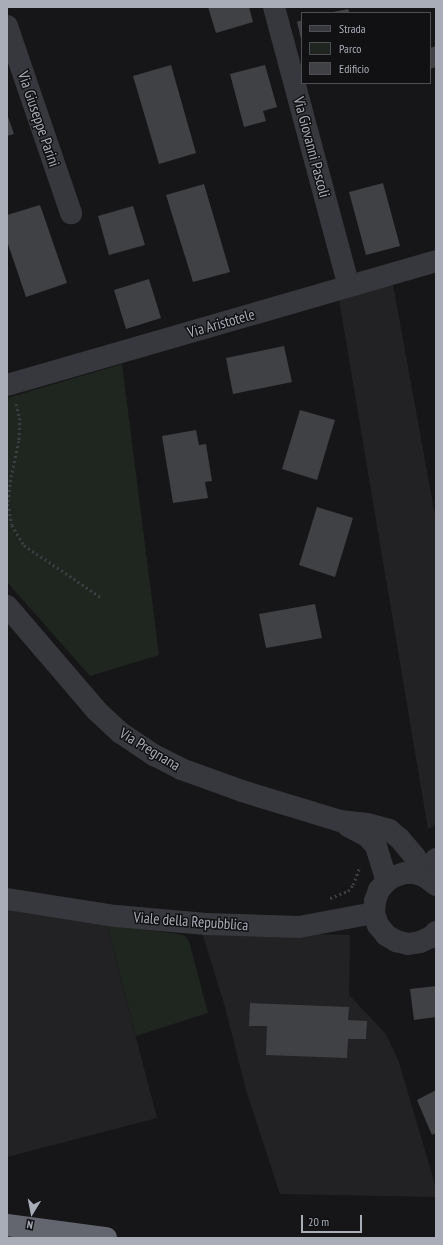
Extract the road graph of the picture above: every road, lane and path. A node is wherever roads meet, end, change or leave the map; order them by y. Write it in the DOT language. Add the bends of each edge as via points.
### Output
graph roads {
  1 [pos="274,7"];
  2 [pos="7,26"];
  3 [pos="71,213"];
  4 [pos="436,261"];
  5 [pos="349,286"];
  6 [pos="9,384"];
  7 [pos="102,598"];
  8 [pos="7,606"];
  9 [pos="340,821"];
  10 [pos="376,846"];
  11 [pos="431,874"];
  12 [pos="387,881"];
  13 [pos="7,899"];
  14 [pos="323,900"];
  15 [pos="374,913"];
  16 [pos="434,935"];
  17 [pos="7,1225"];
  18 [pos="106,1238"];
  1 -- 5 [label="street, Via Giovanni Pascoli"];
  2 -- 3 [label="street, Via Giuseppe Parini"];
  4 -- 5 [label="street, Via Aristotele"];
  5 -- 6 [label="street, Via Aristotele"];
  6 -- 7 [label="path" via="20,418 20,441 8,504 12,525 24,545"];
  8 -- 9 [label="street, Via Pregnana" via="97,711 121,733 154,755 187,771 242,791"];
  9 -- 10 [label="street, Via Pregnana" via="367,836"];
  9 -- 11 [label="street, Via Pregnana" via="367,824 388,830 400,839"];
  10 -- 12 [label="street"];
  10 -- 14 [label="path" via="364,856 353,885 348,891"];
  11 -- 12 [label="street" via="405,873"];
  12 -- 15 [label="street" via="379,890"];
  13 -- 15 [label="street, Viale della Repubblica" via="116,916 206,924 300,928"];
  15 -- 16 [label="street" via="378,925 386,935 396,941 408,944 420,942"];
  17 -- 18 [label="highway"];
}
